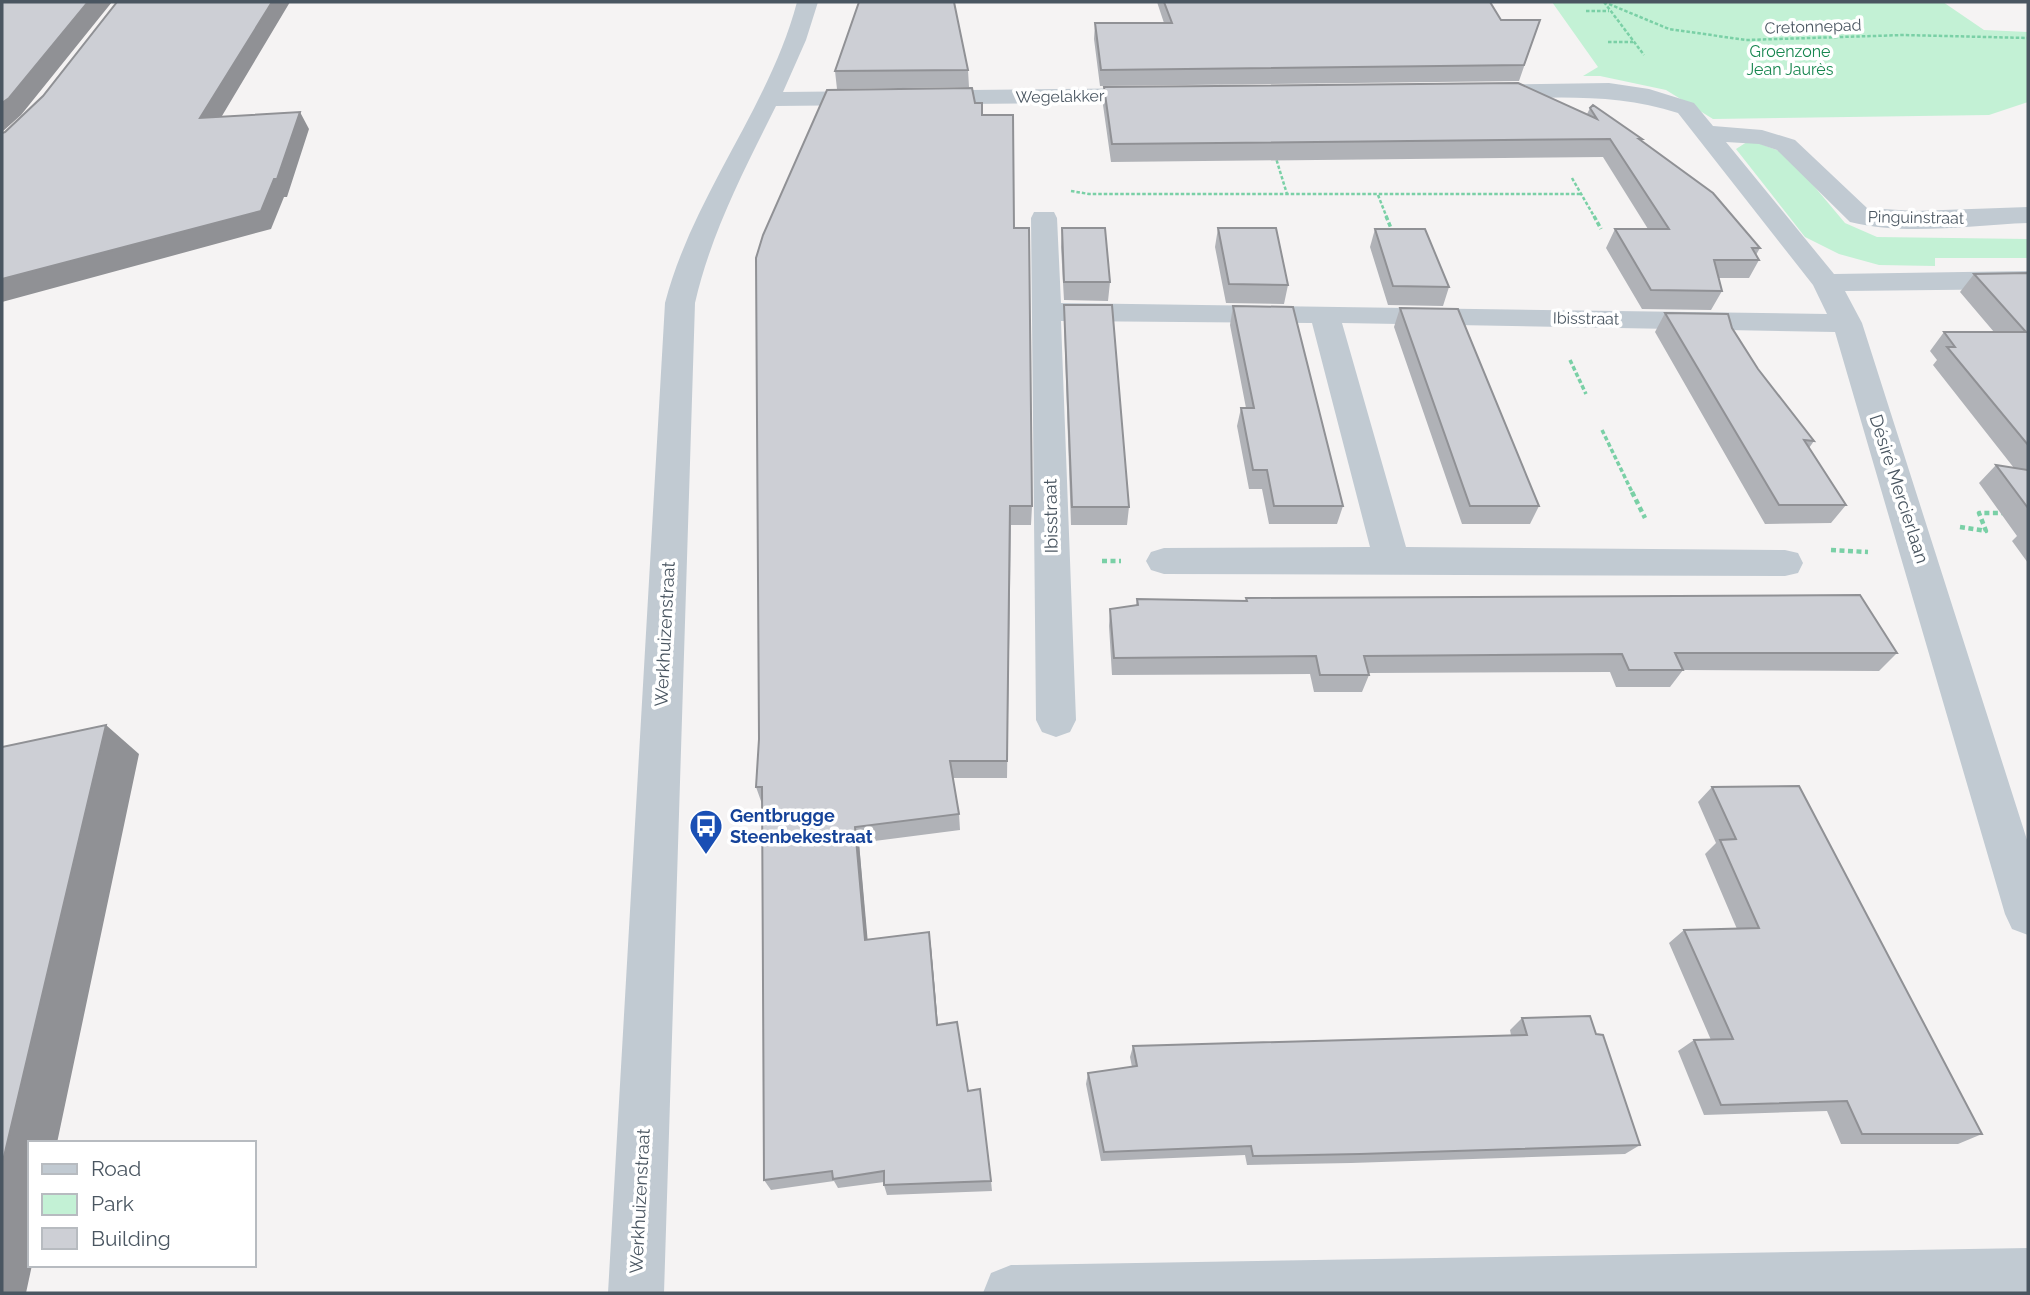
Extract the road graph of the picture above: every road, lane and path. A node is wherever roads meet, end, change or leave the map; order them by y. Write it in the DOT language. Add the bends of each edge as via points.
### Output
graph roads {
  1 [pos="807,2"];
  2 [pos="1604,2"];
  3 [pos="1586,11"];
  4 [pos="1609,11"];
  5 [pos="2028,38"];
  6 [pos="1608,42"];
  7 [pos="1633,42"];
  8 [pos="1460,92"];
  9 [pos="1175,95"];
  10 [pos="768,99"];
  11 [pos="1697,120"];
  12 [pos="1272,144"];
  13 [pos="1572,178"];
  14 [pos="1071,191"];
  15 [pos="1287,194"];
  16 [pos="1581,194"];
  17 [pos="1378,195"];
  18 [pos="2028,215"];
  19 [pos="1044,218"];
  20 [pos="1601,229"];
  21 [pos="2028,280"];
  22 [pos="1826,283"];
  23 [pos="1047,312"];
  24 [pos="1426,315"];
  25 [pos="1325,316"];
  26 [pos="1847,323"];
  27 [pos="1602,430"];
  28 [pos="2016,512"];
  29 [pos="1907,519"];
  30 [pos="1921,559"];
  31 [pos="1053,561"];
  32 [pos="1164,561"];
  33 [pos="1392,561"];
  34 [pos="1667,563"];
  35 [pos="1785,563"];
  36 [pos="1056,720"];
  37 [pos="2028,914"];
  38 [pos="2028,1276"];
  39 [pos="636,1293"];
  40 [pos="1011,1293"];
  1 -- 10 [label="street, Werkhuizenstraat"];
  2 -- 5 [label="path, Cretonnepad" via="1669,29 1746,40 1904,35"];
  3 -- 4 [label="path"];
  6 -- 7 [label="path"];
  8 -- 11 [label="street" via="1609,90 1649,96"];
  9 -- 10 [label="street, Wegelakker"];
  10 -- 39 [label="street, Werkhuizenstraat" via="687,267 680,303"];
  11 -- 18 [label="street, Pinguinstraat" via="1786,145 1860,216"];
  11 -- 22 [label="street, Désiré Mercierlaan"];
  12 -- 15 [label="path"];
  13 -- 16 [label="path"];
  14 -- 15 [label="path"];
  15 -- 17 [label="path"];
  16 -- 17 [label="path"];
  16 -- 20 [label="path"];
  17 -- 24 [label="path"];
  19 -- 23 [label="street, Ibisstraat"];
  21 -- 22 [label="street"];
  22 -- 26 [label="street, Désiré Mercierlaan"];
  23 -- 25 [label="street, Ibisstraat"];
  23 -- 31 [label="street, Ibisstraat"];
  24 -- 25 [label="street, Ibisstraat"];
  24 -- 26 [label="street, Ibisstraat"];
  25 -- 33 [label="street"];
  26 -- 29 [label="street, Désiré Mercierlaan"];
  27 -- 34 [label="path"];
  28 -- 29 [label="path" via="1979,513 1986,531"];
  29 -- 30 [label="street, Désiré Mercierlaan"];
  30 -- 35 [label="path" via="1859,550 1789,550"];
  30 -- 37 [label="street, Désiré Mercierlaan"];
  31 -- 32 [label="path"];
  31 -- 36 [label="street, Ibisstraat"];
  32 -- 33 [label="street"];
  33 -- 34 [label="street"];
  34 -- 35 [label="street"];
  38 -- 40 [label="street"];
}
